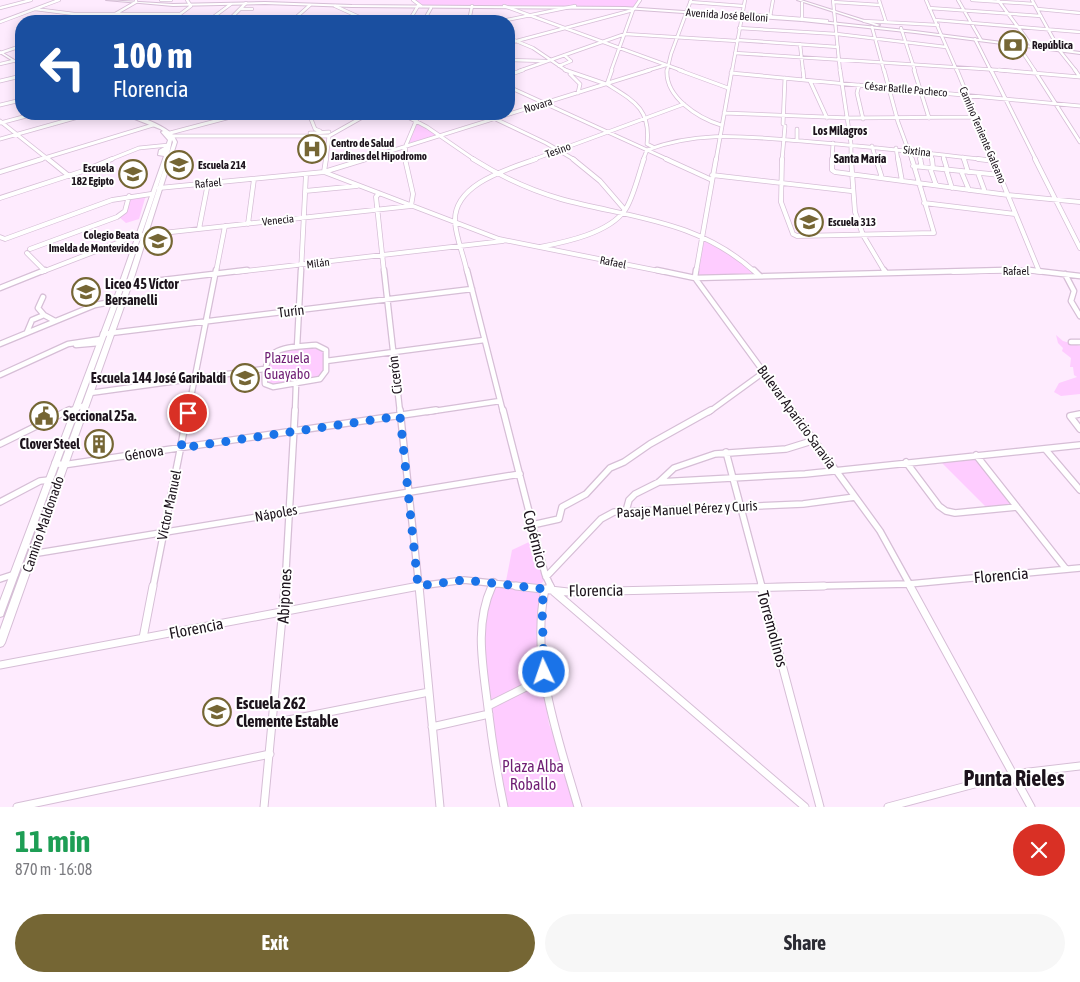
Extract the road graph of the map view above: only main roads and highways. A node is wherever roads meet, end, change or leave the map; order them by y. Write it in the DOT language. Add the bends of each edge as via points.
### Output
graph roads {
  1 [pos="107,0"];
  2 [pos="792,0"];
  3 [pos="136,1"];
  4 [pos="260,1"];
  5 [pos="801,1"];
  6 [pos="277,2"];
  7 [pos="835,12"];
  8 [pos="808,21"];
  9 [pos="836,23"];
  10 [pos="880,25"];
  11 [pos="871,26"];
  12 [pos="901,29"];
  13 [pos="941,34"];
  14 [pos="980,38"];
  15 [pos="1032,45"];
  16 [pos="0,53"];
  17 [pos="1080,53"];
  18 [pos="15,62"];
  19 [pos="140,120"];
  20 [pos="151,125"];
  21 [pos="168,155"];
  22 [pos="59,464"];
  23 [pos="0,613"];
  24 [pos="0,643"];
  1 -- 3 [label="main road, Avenida José Belloni"];
  2 -- 5 [label="main road"];
  3 -- 4 [label="main road, Avenida José Belloni" via="191,5"];
  4 -- 6 [label="main road, Avenida José Belloni"];
  5 -- 7 [label="main road"];
  6 -- 8 [label="main road, Avenida José Belloni" via="335,6 504,6 510,9 574,6 770,16"];
  7 -- 10 [label="main road"];
  7 -- 11 [label="main road"];
  8 -- 9 [label="main road, Avenida José Belloni"];
  8 -- 9 [label="main road, Avenida José Belloni"];
  9 -- 11 [label="main road, Avenida José Belloni"];
  10 -- 11 [label="main road, Avenida José Belloni"];
  10 -- 12 [label="main road, Avenida José Belloni"];
  11 -- 12 [label="main road, Avenida José Belloni"];
  12 -- 13 [label="main road, Avenida José Belloni"];
  13 -- 14 [label="main road, Avenida José Belloni"];
  13 -- 14 [label="main road, Avenida José Belloni"];
  14 -- 15 [label="main road, Avenida José Belloni"];
  14 -- 15 [label="main road, Avenida José Belloni"];
  15 -- 17 [label="main road, Avenida José Belloni"];
  16 -- 18 [label="main road"];
  19 -- 20 [label="main road"];
  20 -- 21 [label="main road, Camino Maldonado" via="172,135 175,142"];
  20 -- 21 [label="main road" via="168,136 169,146 160,154"];
  21 -- 22 [label="main road, Camino Maldonado" via="151,194 116,301 72,417"];
  21 -- 22 [label="main road, Camino Maldonado" via="129,284 90,393"];
  22 -- 23 [label="main road, Camino Maldonado" via="48,480"];
  22 -- 24 [label="main road, Camino Maldonado" via="32,554"];
}
